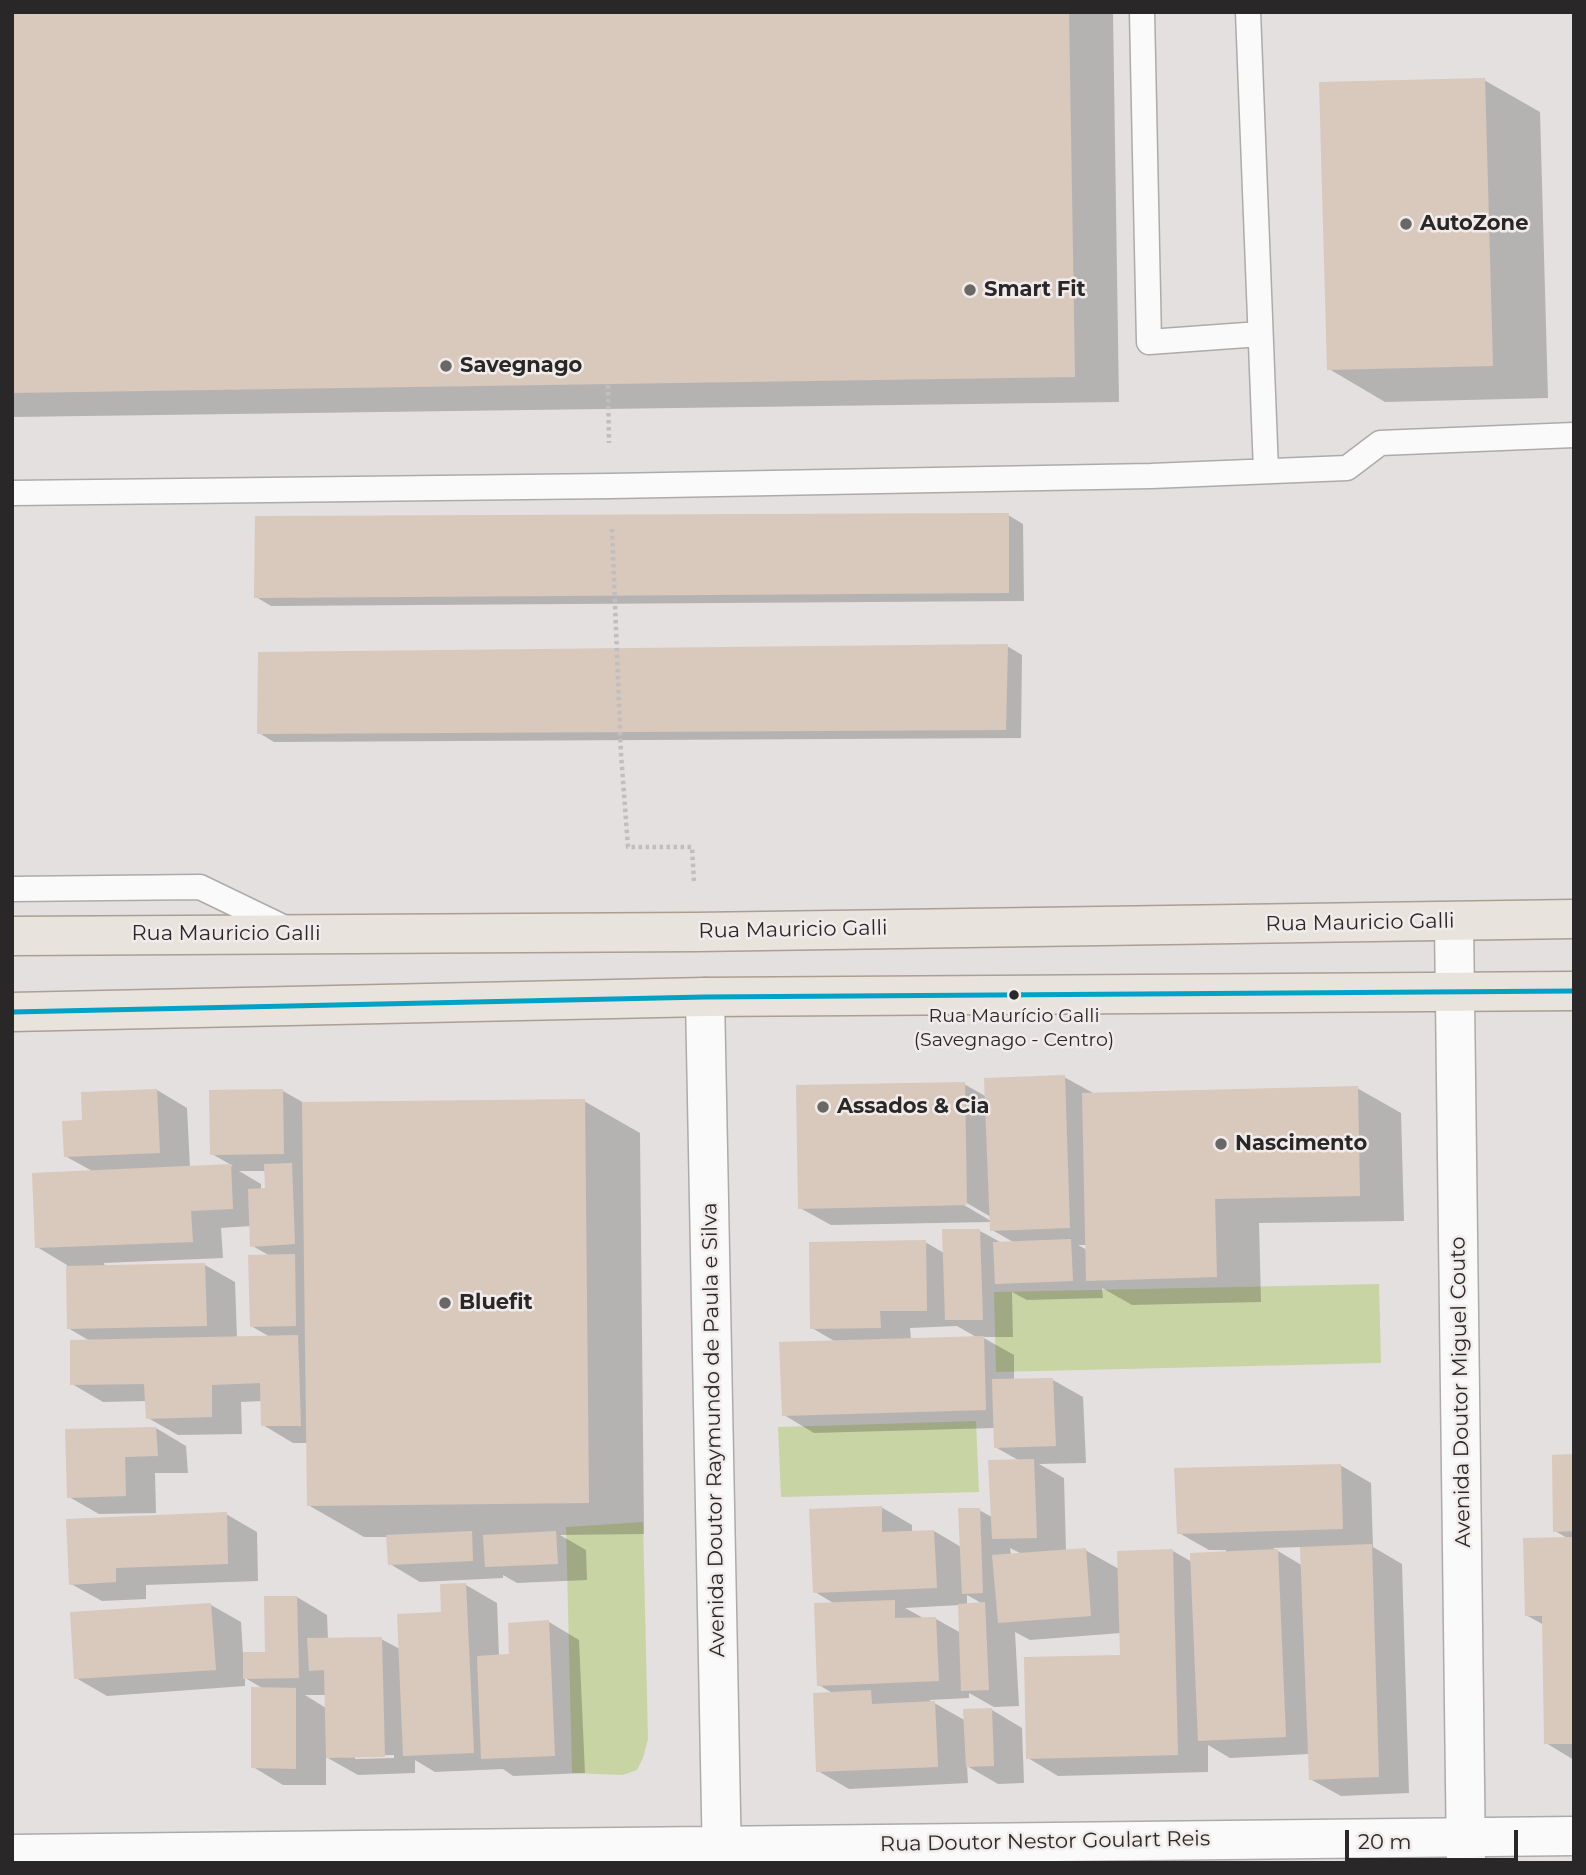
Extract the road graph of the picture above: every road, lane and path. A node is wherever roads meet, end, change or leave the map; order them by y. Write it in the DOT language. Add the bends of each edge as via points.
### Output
graph roads {
  1 [pos="1142,12"];
  2 [pos="1248,12"];
  3 [pos="1260,334"];
  4 [pos="608,385"];
  5 [pos="1574,436"];
  6 [pos="1266,471"];
  7 [pos="610,486"];
  8 [pos="12,493"];
  9 [pos="694,878"];
  10 [pos="12,890"];
  11 [pos="1574,919"];
  12 [pos="1454,922"];
  13 [pos="298,934"];
  14 [pos="12,936"];
  15 [pos="1457,990"];
  16 [pos="1574,991"];
  17 [pos="705,997"];
  18 [pos="12,1012"];
  19 [pos="1574,1836"];
  20 [pos="1466,1850"];
  21 [pos="12,1854"];
  22 [pos="722,1854"];
  1 -- 3 [label="lane" via="1149,342"];
  2 -- 3 [label="lane"];
  3 -- 6 [label="lane"];
  4 -- 7 [label="path"];
  5 -- 6 [label="lane" via="1380,443 1347,468"];
  6 -- 7 [label="lane"];
  7 -- 8 [label="lane"];
  7 -- 9 [label="path" via="628,847 692,847"];
  10 -- 13 [label="lane" via="200,887"];
  11 -- 12 [label="main road, Rua Mauricio Galli"];
  12 -- 13 [label="main road, Rua Mauricio Galli"];
  12 -- 15 [label="street, Avenida Doutor Miguel Couto"];
  13 -- 14 [label="main road, Rua Mauricio Galli"];
  15 -- 16 [label="main road"];
  15 -- 17 [label="main road"];
  15 -- 20 [label="street, Avenida Doutor Miguel Couto"];
  17 -- 18 [label="main road"];
  17 -- 22 [label="street, Avenida Doutor Raymundo de Paula e Silva"];
  19 -- 20 [label="street, Rua Doutor Nestor Goulart Reis"];
  20 -- 22 [label="street, Rua Doutor Nestor Goulart Reis"];
  21 -- 22 [label="street, Rua Doutor Nestor Goulart Reis"];
}
